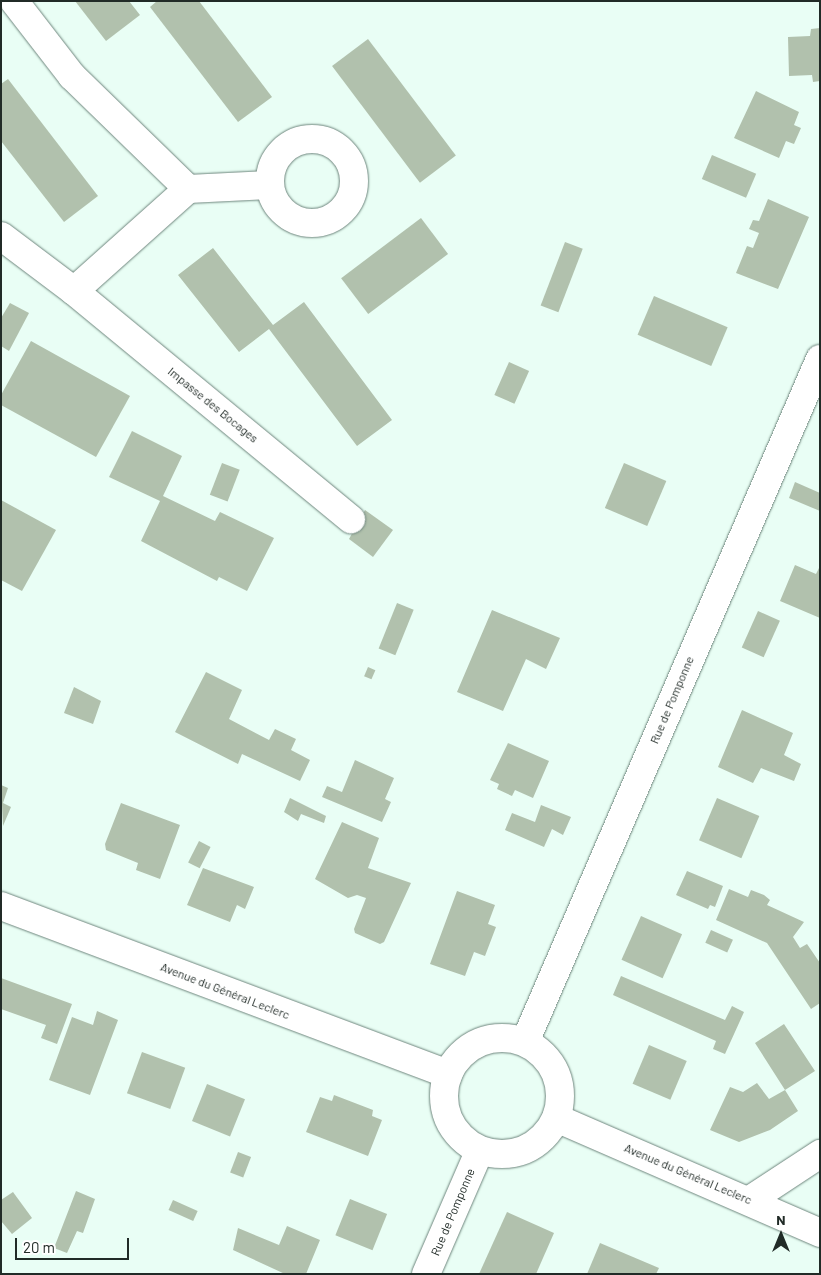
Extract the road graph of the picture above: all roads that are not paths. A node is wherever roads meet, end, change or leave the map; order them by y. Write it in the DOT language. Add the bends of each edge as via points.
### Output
graph roads {
  1 [pos="14,1"];
  2 [pos="269,185"];
  3 [pos="188,189"];
  4 [pos="1,236"];
  5 [pos="74,291"];
  6 [pos="820,359"];
  7 [pos="351,518"];
  8 [pos="1,906"];
  9 [pos="525,1042"];
  10 [pos="448,1074"];
  11 [pos="556,1118"];
  12 [pos="480,1150"];
  13 [pos="820,1154"];
  14 [pos="750,1200"];
  15 [pos="820,1232"];
  16 [pos="426,1274"];
  1 -- 3 [label="street" via="72,76"];
  2 -- 3 [label="street"];
  3 -- 5 [label="street"];
  4 -- 5 [label="street, Impasse des Bocages"];
  5 -- 7 [label="street, Impasse des Bocages"];
  6 -- 9 [label="street, Rue de Pomponne"];
  8 -- 10 [label="street, Avenue du Général Leclerc"];
  9 -- 10 [label="street" via="507,1038 488,1040 457,1059"];
  9 -- 11 [label="street" via="537,1049 555,1071 560,1098"];
  10 -- 12 [label="street" via="444,1092 446,1110 464,1140"];
  11 -- 12 [label="street" via="550,1130 529,1148 504,1153"];
  11 -- 14 [label="street, Avenue du Général Leclerc"];
  12 -- 16 [label="street, Rue de Pomponne"];
  13 -- 14 [label="street"];
  14 -- 15 [label="street, Avenue du Général Leclerc"];
}
